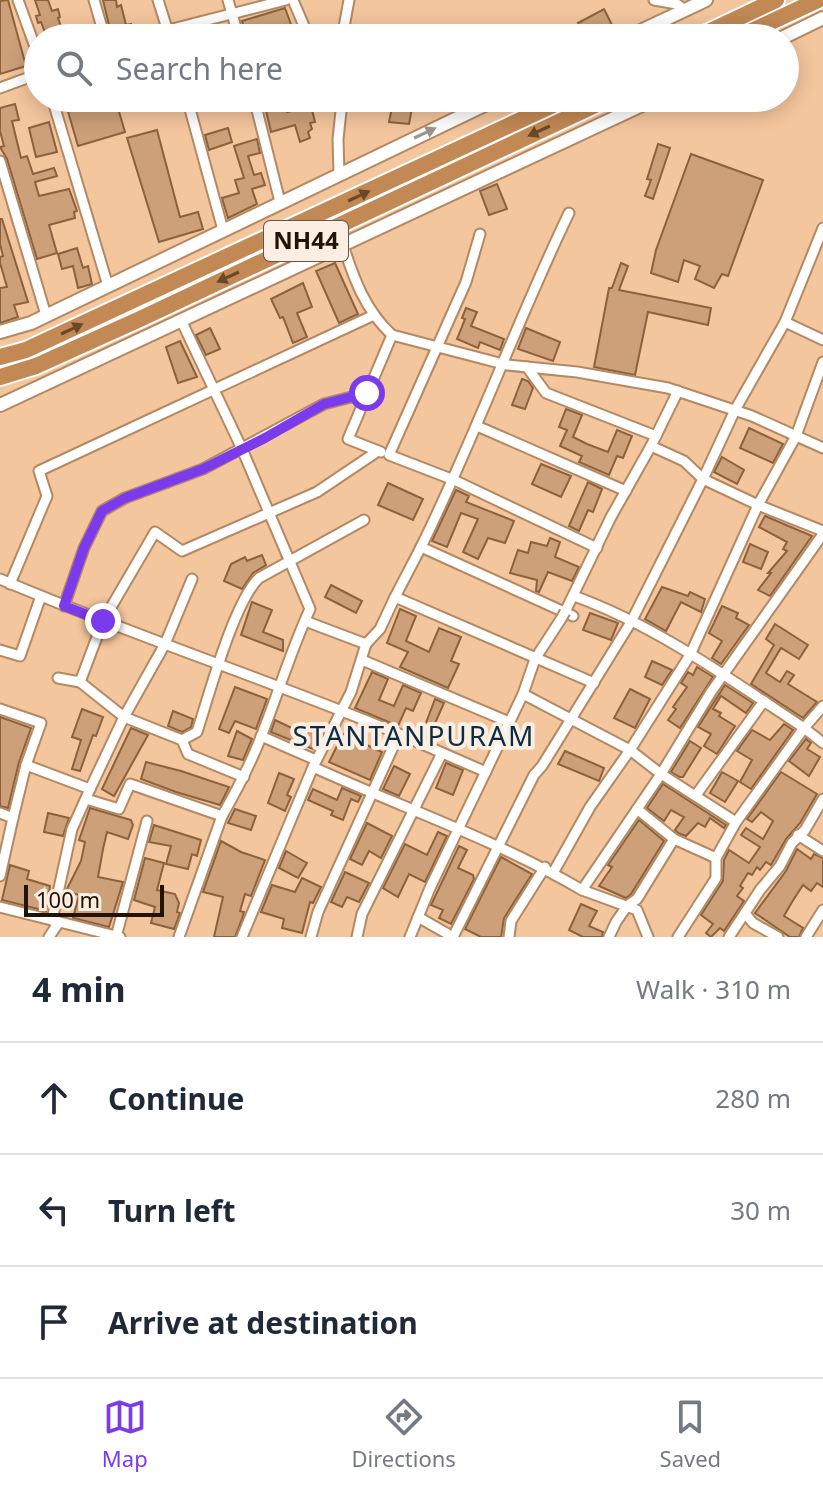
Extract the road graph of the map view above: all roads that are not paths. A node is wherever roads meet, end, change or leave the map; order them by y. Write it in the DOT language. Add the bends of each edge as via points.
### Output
graph roads {
  1 [pos="18,0"];
  2 [pos="94,0"];
  3 [pos="158,0"];
  4 [pos="228,0"];
  5 [pos="286,0"];
  6 [pos="293,0"];
  7 [pos="349,0"];
  8 [pos="654,0"];
  9 [pos="706,0"];
  10 [pos="776,0"];
  11 [pos="818,0"];
  12 [pos="685,10"];
  13 [pos="233,14"];
  14 [pos="823,18"];
  15 [pos="27,24"];
  16 [pos="101,24"];
  17 [pos="166,24"];
  18 [pos="201,24"];
  19 [pos="236,24"];
  20 [pos="303,24"];
  21 [pos="345,24"];
  22 [pos="656,24"];
  23 [pos="725,24"];
  24 [pos="767,24"];
  25 [pos="799,30"];
  26 [pos="24,79"];
  27 [pos="0,88"];
  28 [pos="56,112"];
  29 [pos="191,112"];
  30 [pos="258,112"];
  31 [pos="341,112"];
  32 [pos="470,112"];
  33 [pos="538,112"];
  34 [pos="580,112"];
  35 [pos="627,112"];
  36 [pos="0,161"];
  37 [pos="339,174"];
  38 [pos="280,202"];
  39 [pos="328,210"];
  40 [pos="569,213"];
  41 [pos="336,226"];
  42 [pos="823,228"];
  43 [pos="223,230"];
  44 [pos="480,234"];
  45 [pos="343,245"];
  46 [pos="108,286"];
  47 [pos="46,315"];
  48 [pos="374,315"];
  49 [pos="181,320"];
  50 [pos="785,322"];
  51 [pos="0,332"];
  52 [pos="392,335"];
  53 [pos="823,340"];
  54 [pos="438,347"];
  55 [pos="0,357"];
  56 [pos="823,362"];
  57 [pos="503,364"];
  58 [pos="527,367"];
  59 [pos="0,377"];
  60 [pos="215,390"];
  61 [pos="678,391"];
  62 [pos="367,393"];
  63 [pos="0,405"];
  64 [pos="735,410"];
  65 [pos="477,426"];
  66 [pos="796,436"];
  67 [pos="653,441"];
  68 [pos="823,448"];
  69 [pos="242,449"];
  70 [pos="378,451"];
  71 [pos="389,455"];
  72 [pos="703,479"];
  73 [pos="454,480"];
  74 [pos="626,491"];
  75 [pos="758,505"];
  76 [pos="269,513"];
  77 [pos="364,520"];
  78 [pos="823,532"];
  79 [pos="421,547"];
  80 [pos="597,548"];
  81 [pos="290,562"];
  82 [pos="192,579"];
  83 [pos="5,582"];
  84 [pos="41,596"];
  85 [pos="574,596"];
  86 [pos="395,597"];
  87 [pos="64,606"];
  88 [pos="566,615"];
  89 [pos="103,621"];
  90 [pos="305,621"];
  91 [pos="631,622"];
  92 [pos="165,644"];
  93 [pos="366,644"];
  94 [pos="0,650"];
  95 [pos="690,655"];
  96 [pos="536,658"];
  97 [pos="362,660"];
  98 [pos="220,663"];
  99 [pos="724,674"];
  100 [pos="58,678"];
  101 [pos="80,682"];
  102 [pos="594,683"];
  103 [pos="278,686"];
  104 [pos="523,694"];
  105 [pos="764,701"];
  106 [pos="823,706"];
  107 [pos="0,709"];
  108 [pos="341,710"];
  109 [pos="124,717"];
  110 [pos="572,719"];
  111 [pos="509,722"];
  112 [pos="804,728"];
  113 [pos="399,734"];
  114 [pos="261,736"];
  115 [pos="182,740"];
  116 [pos="823,743"];
  117 [pos="630,750"];
  118 [pos="442,753"];
  119 [pos="314,763"];
  120 [pos="26,765"];
  121 [pos="486,772"];
  122 [pos="661,774"];
  123 [pos="244,777"];
  124 [pos="88,794"];
  125 [pos="372,794"];
  126 [pos="696,795"];
  127 [pos="823,799"];
  128 [pos="637,809"];
  129 [pos="414,811"];
  130 [pos="0,813"];
  131 [pos="222,816"];
  132 [pos="13,818"];
  133 [pos="147,821"];
  134 [pos="736,822"];
  135 [pos="460,829"];
  136 [pos="798,835"];
  137 [pos="674,839"];
  138 [pos="497,846"];
  139 [pos="823,851"];
  140 [pos="716,858"];
  141 [pos="548,871"];
  142 [pos="0,876"];
  143 [pos="582,890"];
  144 [pos="627,906"];
  145 [pos="0,907"];
  146 [pos="823,910"];
  147 [pos="745,913"];
  148 [pos="418,917"];
  149 [pos="55,921"];
  150 [pos="49,937"];
  151 [pos="117,937"];
  152 [pos="179,937"];
  153 [pos="242,937"];
  154 [pos="311,937"];
  155 [pos="357,937"];
  156 [pos="410,937"];
  157 [pos="453,937"];
  158 [pos="509,937"];
  159 [pos="609,937"];
  160 [pos="648,937"];
  161 [pos="678,937"];
  162 [pos="729,937"];
  163 [pos="778,937"];
  164 [pos="806,937"];
  1 -- 15 [label="street"];
  2 -- 16 [label="street"];
  3 -- 17 [label="street"];
  4 -- 13 [label="street"];
  5 -- 13 [label="street"];
  6 -- 20 [label="street"];
  7 -- 21 [label="street"];
  8 -- 12 [label="street"];
  9 -- 12 [label="street"];
  10 -- 23 [label="highway"];
  11 -- 24 [label="highway"];
  12 -- 22 [label="street"];
  13 -- 18 [label="street"];
  13 -- 19 [label="street"];
  14 -- 25 [label="street"];
  26 -- 27 [label="street"];
  28 -- 46 [label="street"];
  29 -- 43 [label="street"];
  30 -- 38 [label="street"];
  31 -- 37 [label="street"];
  37 -- 32 [label="street, one-way"];
  39 -- 33 [label="highway, NH44, one-way"];
  34 -- 41 [label="highway, NH44, one-way"];
  35 -- 45 [label="street"];
  36 -- 47 [label="street"];
  37 -- 38 [label="street"];
  38 -- 43 [label="street"];
  39 -- 41 [label="street"];
  55 -- 39 [label="highway, NH44, one-way" via="26,350"];
  40 -- 57 [label="street"];
  41 -- 59 [label="highway, NH44, one-way" via="36,366"];
  42 -- 50 [label="street"];
  43 -- 46 [label="street"];
  44 -- 54 [label="street"];
  45 -- 48 [label="street" via="357,287"];
  45 -- 49 [label="street"];
  46 -- 47 [label="street"];
  47 -- 51 [label="street"];
  48 -- 52 [label="street"];
  48 -- 60 [label="street"];
  49 -- 60 [label="street"];
  49 -- 63 [label="street"];
  50 -- 53 [label="street"];
  50 -- 64 [label="street"];
  52 -- 54 [label="street"];
  52 -- 62 [label="street"];
  54 -- 57 [label="street"];
  54 -- 71 [label="street"];
  56 -- 66 [label="street"];
  57 -- 58 [label="street"];
  57 -- 65 [label="street"];
  58 -- 61 [label="street"];
  58 -- 67 [label="street" via="546,393"];
  60 -- 69 [label="street"];
  60 -- 83 [label="street" via="39,471 47,496"];
  61 -- 64 [label="street"];
  61 -- 67 [label="street"];
  62 -- 69 [label="street" via="324,404"];
  62 -- 70 [label="street" via="348,439"];
  64 -- 66 [label="street"];
  64 -- 72 [label="street"];
  65 -- 73 [label="street"];
  65 -- 74 [label="street"];
  66 -- 68 [label="street"];
  66 -- 75 [label="street"];
  67 -- 72 [label="street"];
  67 -- 74 [label="street"];
  69 -- 76 [label="street"];
  69 -- 87 [label="street" via="102,511"];
  70 -- 71 [label="street"];
  70 -- 76 [label="street" via="317,492"];
  71 -- 73 [label="street"];
  72 -- 75 [label="street"];
  72 -- 91 [label="street"];
  73 -- 79 [label="street"];
  73 -- 80 [label="street"];
  74 -- 80 [label="street"];
  75 -- 78 [label="street"];
  75 -- 95 [label="street"];
  76 -- 81 [label="street"];
  76 -- 89 [label="street" via="182,551 155,532"];
  77 -- 81 [label="street"];
  78 -- 99 [label="street"];
  79 -- 86 [label="street"];
  79 -- 88 [label="street"];
  80 -- 85 [label="street"];
  81 -- 90 [label="street" via="310,609"];
  81 -- 98 [label="street" via="249,588"];
  82 -- 92 [label="street"];
  83 -- 84 [label="street"];
  84 -- 87 [label="street"];
  84 -- 94 [label="street" via="20,656"];
  85 -- 88 [label="street"];
  85 -- 91 [label="street"];
  86 -- 93 [label="street" via="380,629"];
  86 -- 96 [label="street"];
  87 -- 89 [label="street"];
  88 -- 96 [label="street"];
  89 -- 92 [label="street"];
  89 -- 101 [label="street"];
  90 -- 93 [label="street"];
  90 -- 103 [label="street"];
  91 -- 95 [label="street"];
  91 -- 102 [label="street"];
  92 -- 98 [label="street"];
  92 -- 109 [label="street"];
  93 -- 97 [label="street"];
  95 -- 99 [label="street"];
  95 -- 117 [label="street"];
  96 -- 102 [label="street"];
  96 -- 104 [label="street"];
  97 -- 108 [label="street"];
  97 -- 111 [label="street"];
  98 -- 103 [label="street"];
  98 -- 115 [label="street" via="197,732"];
  99 -- 105 [label="street"];
  99 -- 122 [label="street"];
  100 -- 101 [label="street"];
  101 -- 109 [label="street"];
  102 -- 110 [label="street"];
  103 -- 108 [label="street"];
  103 -- 114 [label="street"];
  104 -- 110 [label="street"];
  104 -- 111 [label="street"];
  105 -- 112 [label="street"];
  105 -- 126 [label="street"];
  106 -- 112 [label="street"];
  107 -- 120 [label="street" via="41,723"];
  108 -- 113 [label="street"];
  108 -- 119 [label="street"];
  109 -- 115 [label="street"];
  109 -- 124 [label="street"];
  110 -- 117 [label="street"];
  110 -- 138 [label="street" via="534,775"];
  111 -- 121 [label="street"];
  112 -- 116 [label="street"];
  112 -- 134 [label="street"];
  113 -- 118 [label="street"];
  113 -- 125 [label="street"];
  114 -- 119 [label="street"];
  114 -- 123 [label="street"];
  115 -- 123 [label="street" via="188,754"];
  117 -- 122 [label="street"];
  117 -- 141 [label="street"];
  118 -- 121 [label="street"];
  118 -- 129 [label="street"];
  119 -- 125 [label="street"];
  119 -- 153 [label="street"];
  120 -- 124 [label="street"];
  120 -- 132 [label="street"];
  121 -- 135 [label="street"];
  122 -- 126 [label="street"];
  122 -- 128 [label="street"];
  123 -- 131 [label="street"];
  124 -- 131 [label="street" via="119,809 130,784"];
  124 -- 149 [label="street" via="72,829"];
  125 -- 129 [label="street"];
  125 -- 154 [label="street"];
  126 -- 134 [label="street"];
  127 -- 136 [label="street"];
  128 -- 137 [label="street"];
  128 -- 143 [label="street"];
  129 -- 135 [label="street"];
  129 -- 155 [label="street" via="362,914"];
  130 -- 132 [label="street"];
  131 -- 152 [label="street"];
  132 -- 142 [label="street"];
  133 -- 151 [label="street"];
  134 -- 140 [label="street"];
  135 -- 138 [label="street"];
  135 -- 148 [label="street"];
  136 -- 139 [label="street"];
  136 -- 147 [label="street"];
  137 -- 140 [label="street"];
  137 -- 144 [label="street" via="637,899"];
  138 -- 141 [label="street"];
  138 -- 157 [label="street"];
  140 -- 161 [label="street" via="716,878"];
  141 -- 143 [label="street"];
  141 -- 158 [label="street" via="511,921"];
  143 -- 144 [label="street"];
  144 -- 159 [label="street"];
  144 -- 160 [label="street" via="637,910"];
  145 -- 149 [label="street"];
  146 -- 164 [label="street"];
  147 -- 162 [label="street"];
  147 -- 163 [label="street"];
  148 -- 156 [label="street"];
  148 -- 157 [label="street"];
  149 -- 150 [label="street"];
  149 -- 151 [label="street"];
}
